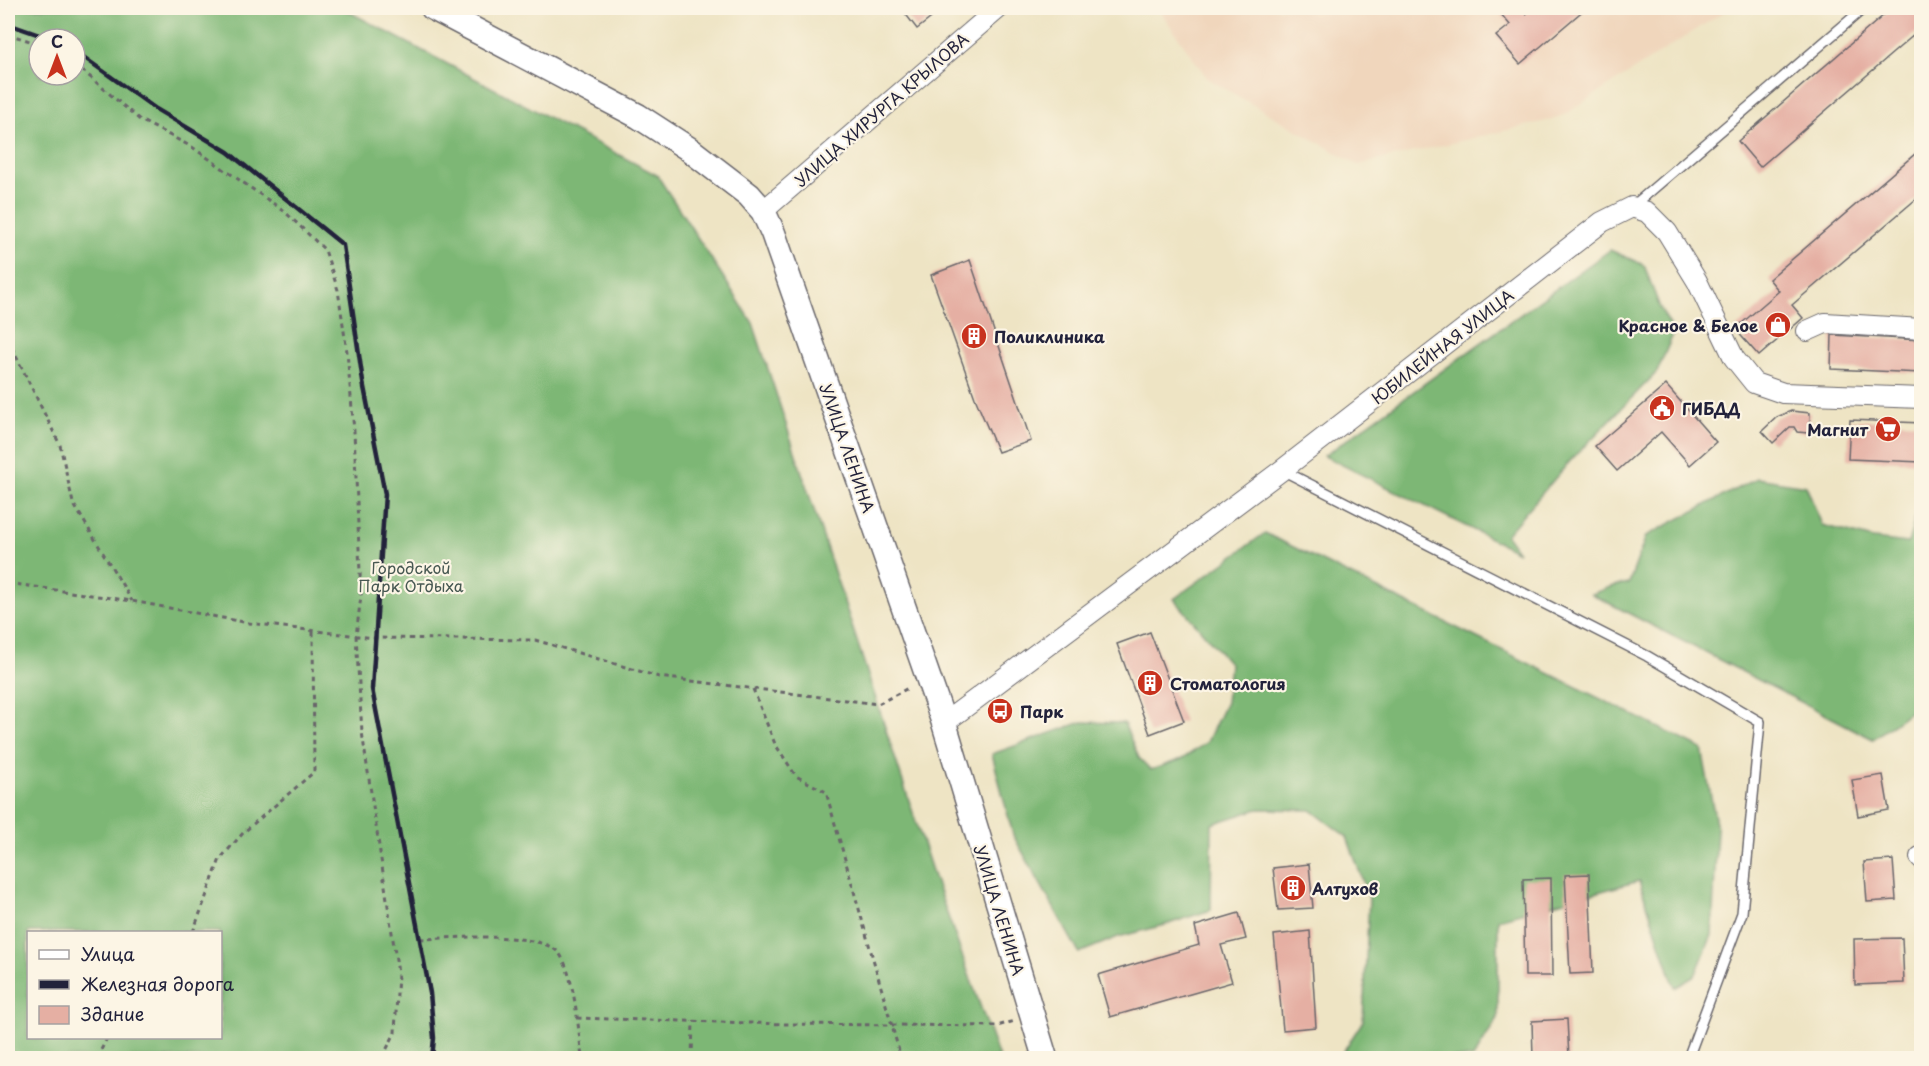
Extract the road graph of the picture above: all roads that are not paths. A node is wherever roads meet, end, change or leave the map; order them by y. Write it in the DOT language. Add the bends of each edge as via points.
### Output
graph roads {
  1 [pos="433,8"];
  2 [pos="999,8"];
  3 [pos="1864,8"];
  4 [pos="1632,207"];
  5 [pos="763,211"];
  6 [pos="1922,329"];
  7 [pos="1807,331"];
  8 [pos="1922,398"];
  9 [pos="1282,470"];
  10 [pos="944,723"];
  11 [pos="1045,1059"];
  12 [pos="1688,1059"];
  1 -- 5 [label="street, УЛИЦА ЛЕНИНА" via="638,116 689,149 749,195"];
  2 -- 5 [label="street, УЛИЦА ХИРУРГА КРЫЛОВА"];
  3 -- 4 [label="lane"];
  4 -- 8 [label="street" via="1647,212 1667,232 1697,281 1734,358 1754,383 1783,393"];
  4 -- 9 [label="street, ЮБИЛЕЙНАЯ УЛИЦА" via="1602,222"];
  5 -- 10 [label="street, УЛИЦА ЛЕНИНА"];
  6 -- 7 [label="street" via="1825,323"];
  9 -- 10 [label="street, ЮБИЛЕЙНАЯ УЛИЦА"];
  9 -- 12 [label="lane" via="1647,656 1760,722 1742,913"];
  10 -- 11 [label="street, УЛИЦА ЛЕНИНА"];
}
